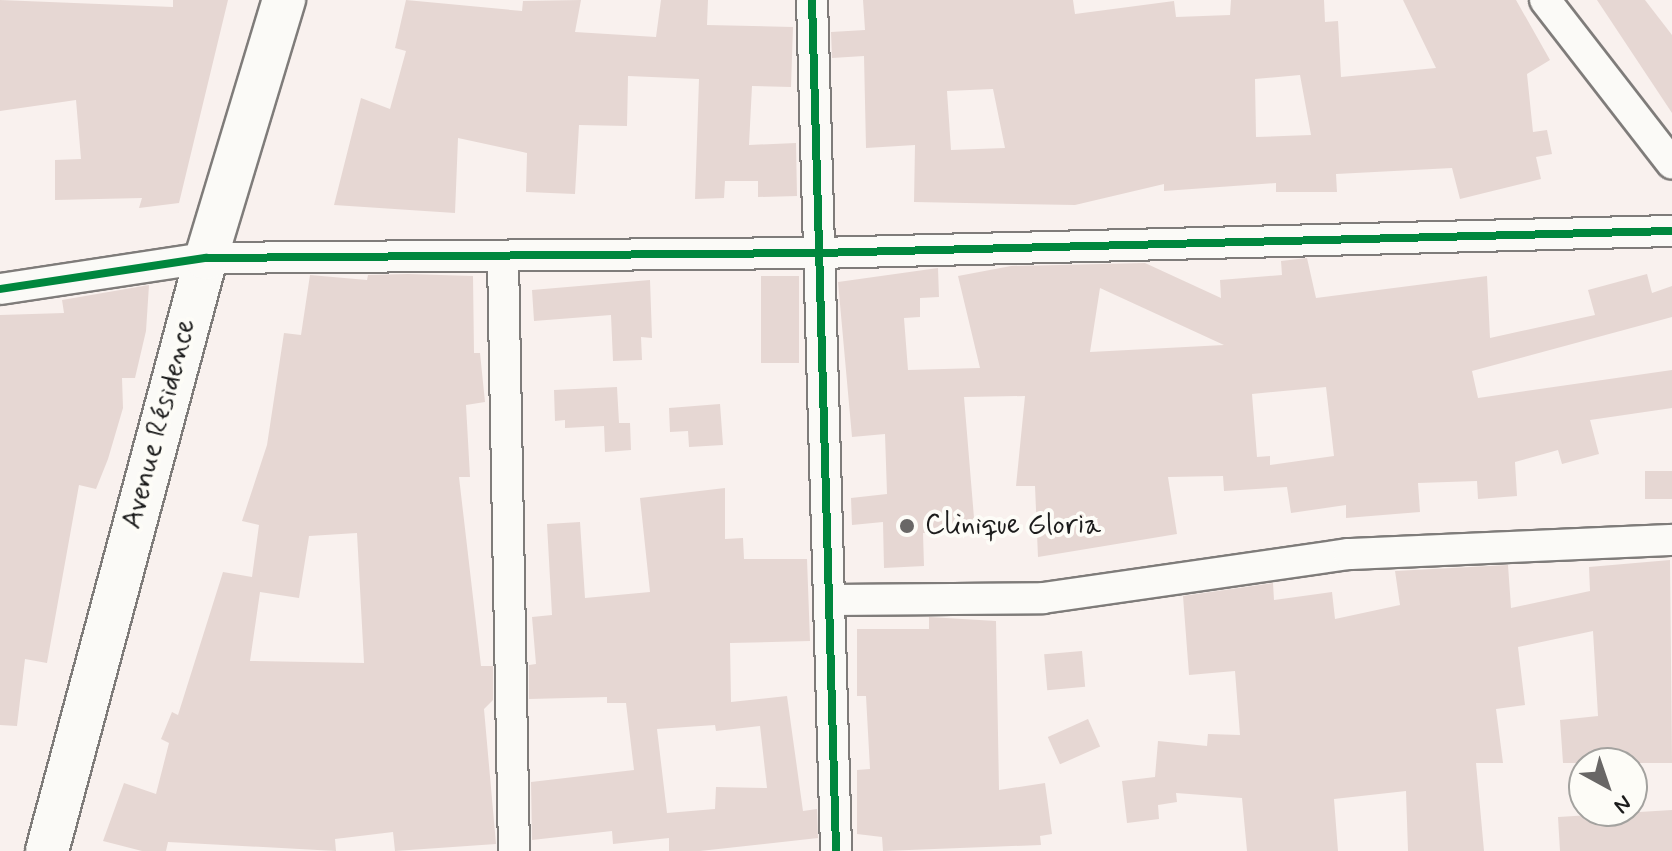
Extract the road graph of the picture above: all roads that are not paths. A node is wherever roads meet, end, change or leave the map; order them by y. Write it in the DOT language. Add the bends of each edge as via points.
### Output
graph roads {
  1 [pos="284,0"];
  2 [pos="812,0"];
  3 [pos="1545,0"];
  4 [pos="1672,164"];
  5 [pos="1672,231"];
  6 [pos="819,253"];
  7 [pos="206,258"];
  8 [pos="503,258"];
  9 [pos="0,289"];
  10 [pos="1672,540"];
  11 [pos="833,600"];
  12 [pos="47,851"];
  13 [pos="514,851"];
  14 [pos="836,851"];
  1 -- 7 [label="main road, Avenue Résidence"];
  2 -- 6 [label="street"];
  3 -- 4 [label="street"];
  5 -- 6 [label="street"];
  6 -- 8 [label="street"];
  6 -- 11 [label="street"];
  7 -- 8 [label="street"];
  7 -- 9 [label="street"];
  7 -- 12 [label="main road, Avenue Résidence"];
  8 -- 13 [label="street"];
  10 -- 11 [label="street" via="1349,554 1043,598"];
  11 -- 14 [label="street"];
}
